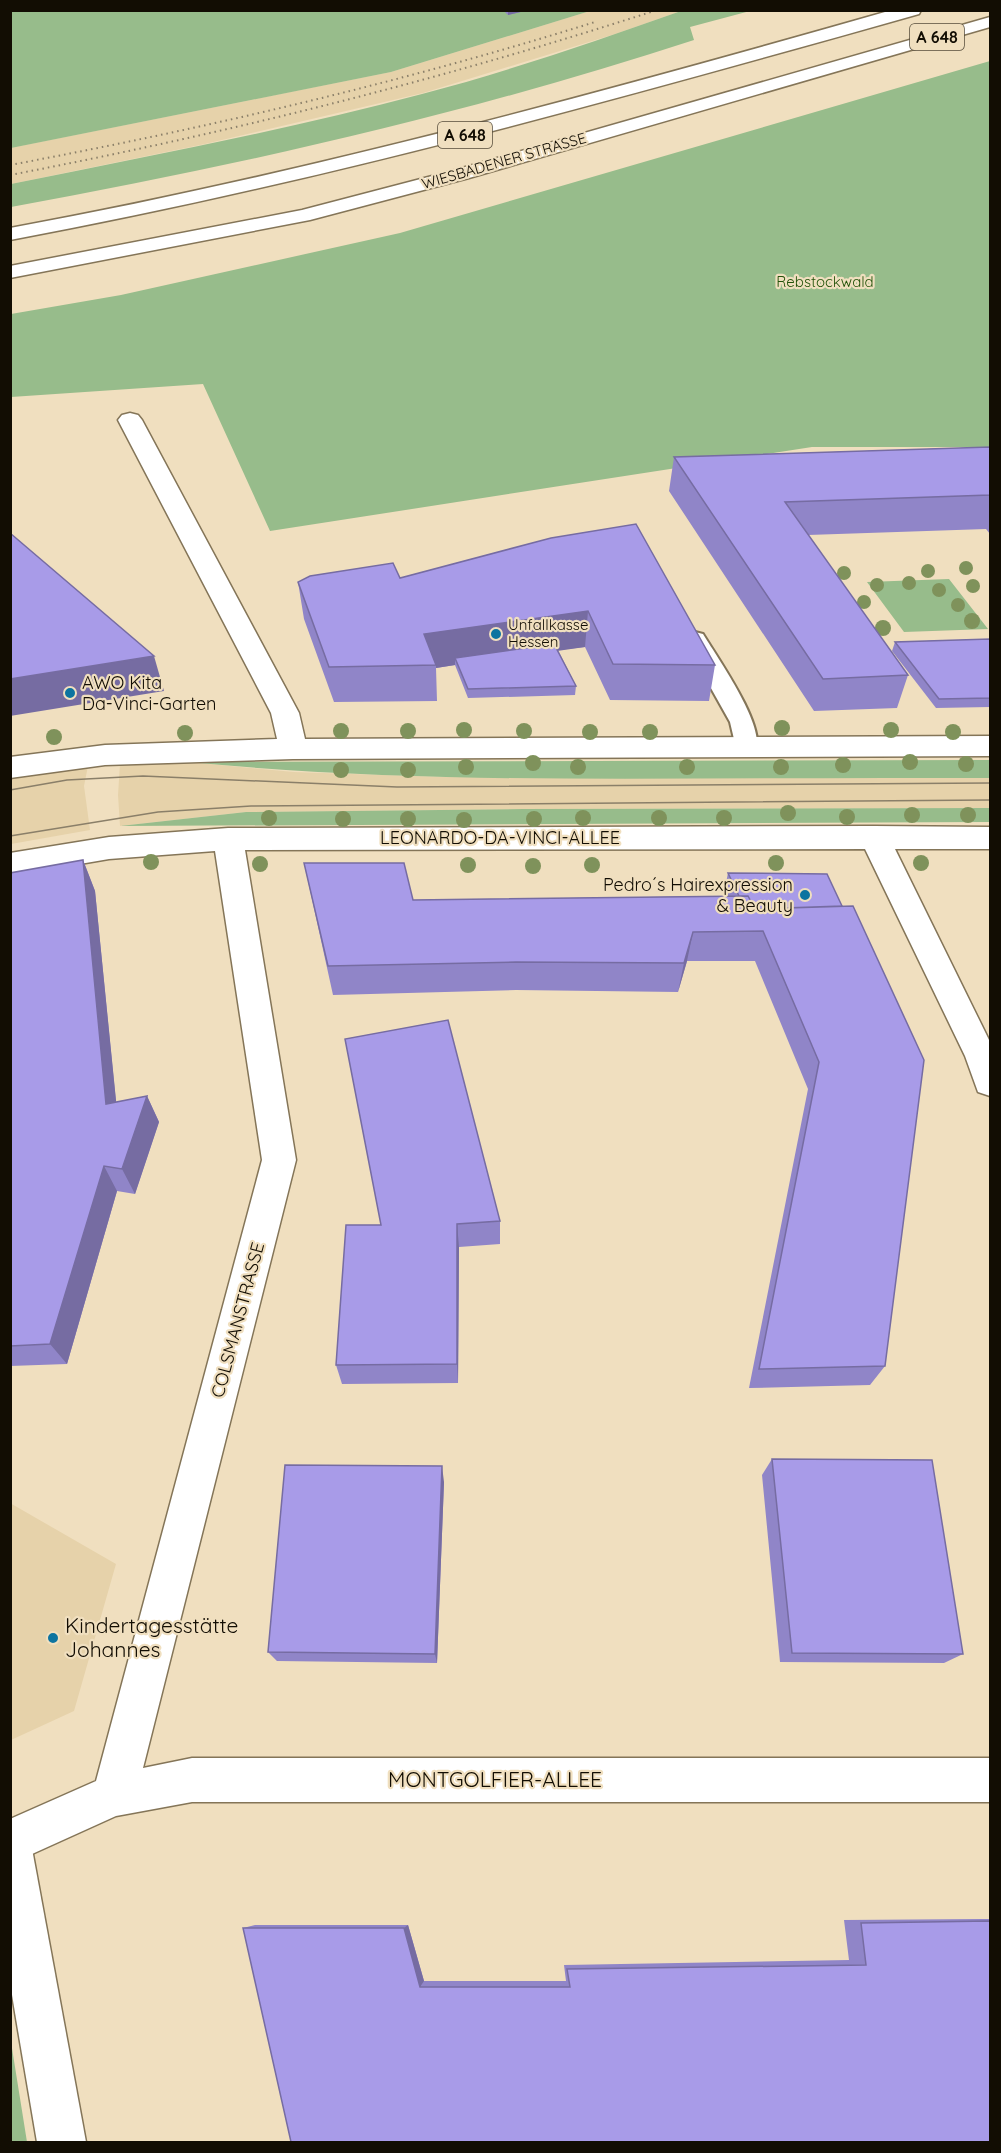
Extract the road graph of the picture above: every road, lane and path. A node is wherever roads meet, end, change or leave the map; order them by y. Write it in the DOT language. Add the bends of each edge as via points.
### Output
graph roads {
  1 [pos="913,10"];
  2 [pos="990,22"];
  3 [pos="990,33"];
  4 [pos="884,52"];
  5 [pos="10,234"];
  6 [pos="10,272"];
  7 [pos="130,420"];
  8 [pos="682,617"];
  9 [pos="746,746"];
  10 [pos="990,746"];
  11 [pos="293,750"];
  12 [pos="10,768"];
  13 [pos="874,837"];
  14 [pos="990,838"];
  15 [pos="228,839"];
  16 [pos="10,865"];
  17 [pos="990,1082"];
  18 [pos="990,1780"];
  19 [pos="114,1795"];
  20 [pos="10,1842"];
  21 [pos="10,1849"];
  22 [pos="62,2142"];
  1 -- 5 [label="main road, WIESBADENER STRASSE / A 648" via="428,145 131,212"];
  2 -- 4 [label="main road, WIESBADENER STRASSE / A 648"];
  3 -- 4 [label="main road"];
  4 -- 6 [label="main road, WIESBADENER STRASSE / A 648" via="303,216"];
  7 -- 11 [label="main road" via="285,713"];
  8 -- 9 [label="lane" via="742,722"];
  9 -- 10 [label="main road"];
  9 -- 11 [label="main road"];
  11 -- 12 [label="main road" via="105,755"];
  13 -- 14 [label="main road, LEONARDO-DA-VINCI-ALLEE"];
  13 -- 15 [label="main road, LEONARDO-DA-VINCI-ALLEE"];
  13 -- 17 [label="main road"];
  15 -- 16 [label="main road, LEONARDO-DA-VINCI-ALLEE" via="109,848"];
  15 -- 19 [label="main road, COLSMANSTRASSE" via="279,1160"];
  18 -- 19 [label="main road, MONTGOLFIER-ALLEE" via="192,1780"];
  19 -- 20 [label="main road, MONTGOLFIER-ALLEE"];
  21 -- 22 [label="main road"];
}
